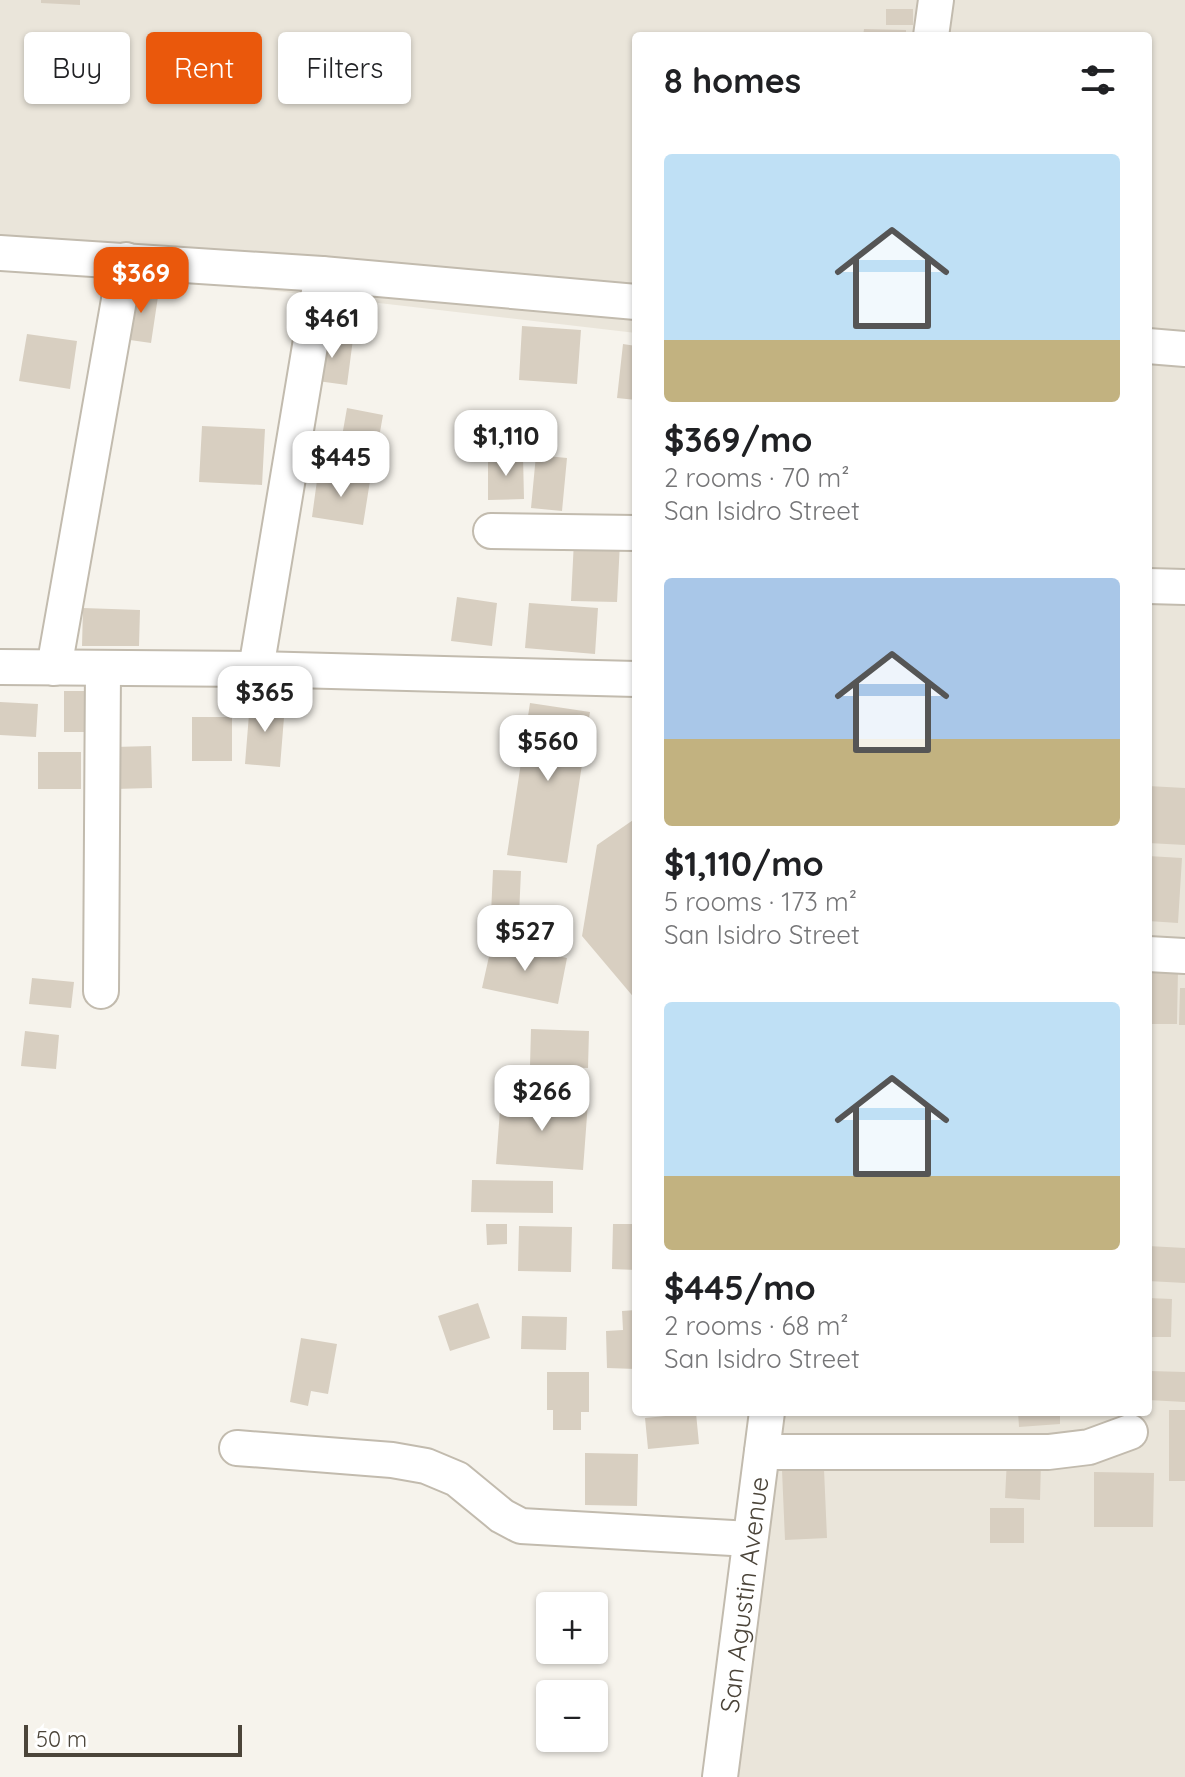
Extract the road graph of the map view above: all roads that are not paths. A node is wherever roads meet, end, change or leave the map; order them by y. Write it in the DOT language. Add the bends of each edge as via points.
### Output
graph roads {
  1 [pos="936,0"];
  2 [pos="932,32"];
  3 [pos="0,253"];
  4 [pos="126,260"];
  5 [pos="322,274"];
  6 [pos="632,302"];
  7 [pos="1152,346"];
  8 [pos="1185,349"];
  9 [pos="491,531"];
  10 [pos="632,533"];
  11 [pos="1152,586"];
  12 [pos="1185,587"];
  13 [pos="0,667"];
  14 [pos="54,668"];
  15 [pos="103,668"];
  16 [pos="256,669"];
  17 [pos="632,679"];
  18 [pos="1152,954"];
  19 [pos="1185,956"];
  20 [pos="101,991"];
  21 [pos="766,1416"];
  22 [pos="1130,1432"];
  23 [pos="237,1448"];
  24 [pos="762,1452"];
  25 [pos="750,1539"];
  26 [pos="720,1777"];
  1 -- 2 [label="street"];
  3 -- 4 [label="street"];
  4 -- 5 [label="street"];
  4 -- 14 [label="street"];
  5 -- 6 [label="street"];
  5 -- 16 [label="street"];
  7 -- 8 [label="street"];
  9 -- 10 [label="street"];
  11 -- 12 [label="street"];
  13 -- 14 [label="street"];
  14 -- 15 [label="street"];
  15 -- 16 [label="street"];
  15 -- 20 [label="street"];
  16 -- 17 [label="street"];
  18 -- 19 [label="street"];
  21 -- 24 [label="street, San Agustin Avenue"];
  22 -- 24 [label="street" via="1089,1447 1048,1452"];
  23 -- 25 [label="street" via="426,1466 457,1479 521,1526"];
  24 -- 25 [label="street, San Agustin Avenue"];
  25 -- 26 [label="street, San Agustin Avenue"];
}
